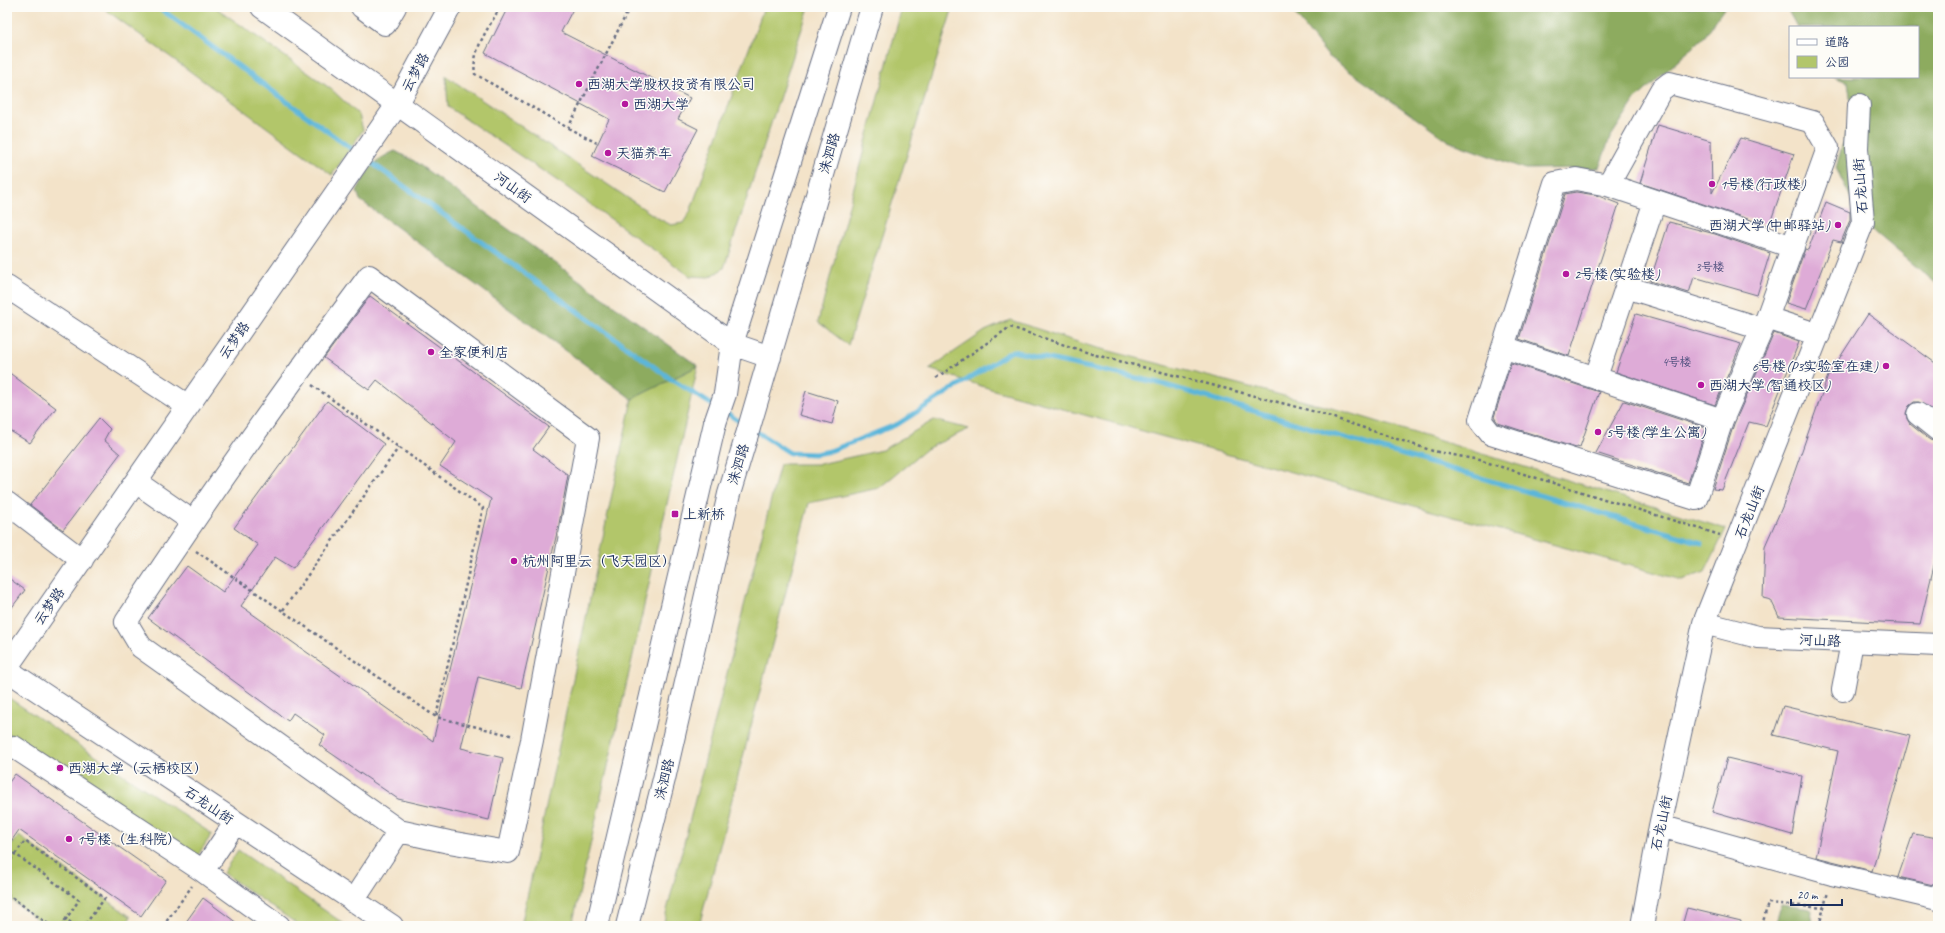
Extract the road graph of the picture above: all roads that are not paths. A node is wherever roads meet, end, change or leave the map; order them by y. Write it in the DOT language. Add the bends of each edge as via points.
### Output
graph roads {
  1 [pos="262,7"];
  2 [pos="362,7"];
  3 [pos="395,7"];
  4 [pos="450,7"];
  5 [pos="839,7"];
  6 [pos="872,7"];
  7 [pos="397,104"];
  8 [pos="1859,105"];
  9 [pos="1608,185"];
  10 [pos="1655,201"];
  11 [pos="1793,247"];
  12 [pos="7,287"];
  13 [pos="1626,287"];
  14 [pos="1764,324"];
  15 [pos="1818,335"];
  16 [pos="732,344"];
  17 [pos="1504,346"];
  18 [pos="770,357"];
  19 [pos="1596,377"];
  20 [pos="188,406"];
  21 [pos="1918,414"];
  22 [pos="1722,420"];
  23 [pos="1938,430"];
  24 [pos="136,482"];
  25 [pos="7,503"];
  26 [pos="192,521"];
  27 [pos="82,560"];
  28 [pos="1704,623"];
  29 [pos="1852,642"];
  30 [pos="1938,646"];
  31 [pos="7,668"];
  32 [pos="1843,690"];
  33 [pos="7,750"];
  34 [pos="235,823"];
  35 [pos="1660,826"];
  36 [pos="400,831"];
  37 [pos="203,871"];
  38 [pos="1938,899"];
  39 [pos="353,901"];
  40 [pos="279,926"];
  41 [pos="392,926"];
  42 [pos="597,926"];
  43 [pos="627,926"];
  44 [pos="1642,926"];
  1 -- 7 [label="street, 河山街"];
  2 -- 3 [label="street" via="385,24"];
  4 -- 7 [label="street, 云梦路"];
  5 -- 16 [label="street"];
  6 -- 18 [label="street, 洙泗路"];
  7 -- 16 [label="street, 河山街"];
  7 -- 20 [label="street, 云梦路"];
  8 -- 15 [label="street, 石龙山街" via="1857,148 1863,222"];
  9 -- 10 [label="street"];
  9 -- 11 [label="street" via="1662,90 1670,83 1813,122 1828,148"];
  9 -- 17 [label="street" via="1576,178 1556,183"];
  10 -- 11 [label="street"];
  10 -- 13 [label="street"];
  11 -- 14 [label="street"];
  12 -- 20 [label="street"];
  13 -- 14 [label="street"];
  13 -- 19 [label="street"];
  14 -- 15 [label="street"];
  14 -- 22 [label="street"];
  15 -- 28 [label="street, 石龙山街"];
  16 -- 18 [label="street, 河山街"];
  16 -- 42 [label="street" via="725,394 715,423"];
  17 -- 19 [label="street"];
  17 -- 22 [label="street" via="1480,420 1491,434 1696,500"];
  18 -- 43 [label="street, 洙泗路" via="729,494 664,779"];
  19 -- 22 [label="street"];
  20 -- 24 [label="street, 云梦路"];
  21 -- 23 [label="street"];
  24 -- 26 [label="street"];
  24 -- 27 [label="street, 云梦路"];
  25 -- 27 [label="street"];
  26 -- 36 [label="street" via="126,622 140,647"];
  26 -- 36 [label="street" via="369,276 588,438 532,740 508,852"];
  27 -- 31 [label="street, 云梦路"];
  28 -- 29 [label="street, 河山路" via="1758,637"];
  28 -- 35 [label="street, 石龙山街"];
  29 -- 30 [label="street, 河山路"];
  29 -- 32 [label="street"];
  31 -- 34 [label="street, 石龙山街"];
  33 -- 37 [label="street" via="14,747"];
  34 -- 37 [label="street"];
  34 -- 39 [label="street, 石龙山街"];
  35 -- 38 [label="street" via="1832,874"];
  35 -- 44 [label="street, 石龙山街"];
  36 -- 39 [label="street"];
  37 -- 40 [label="street"];
  39 -- 41 [label="street, 石龙山街"];
}
